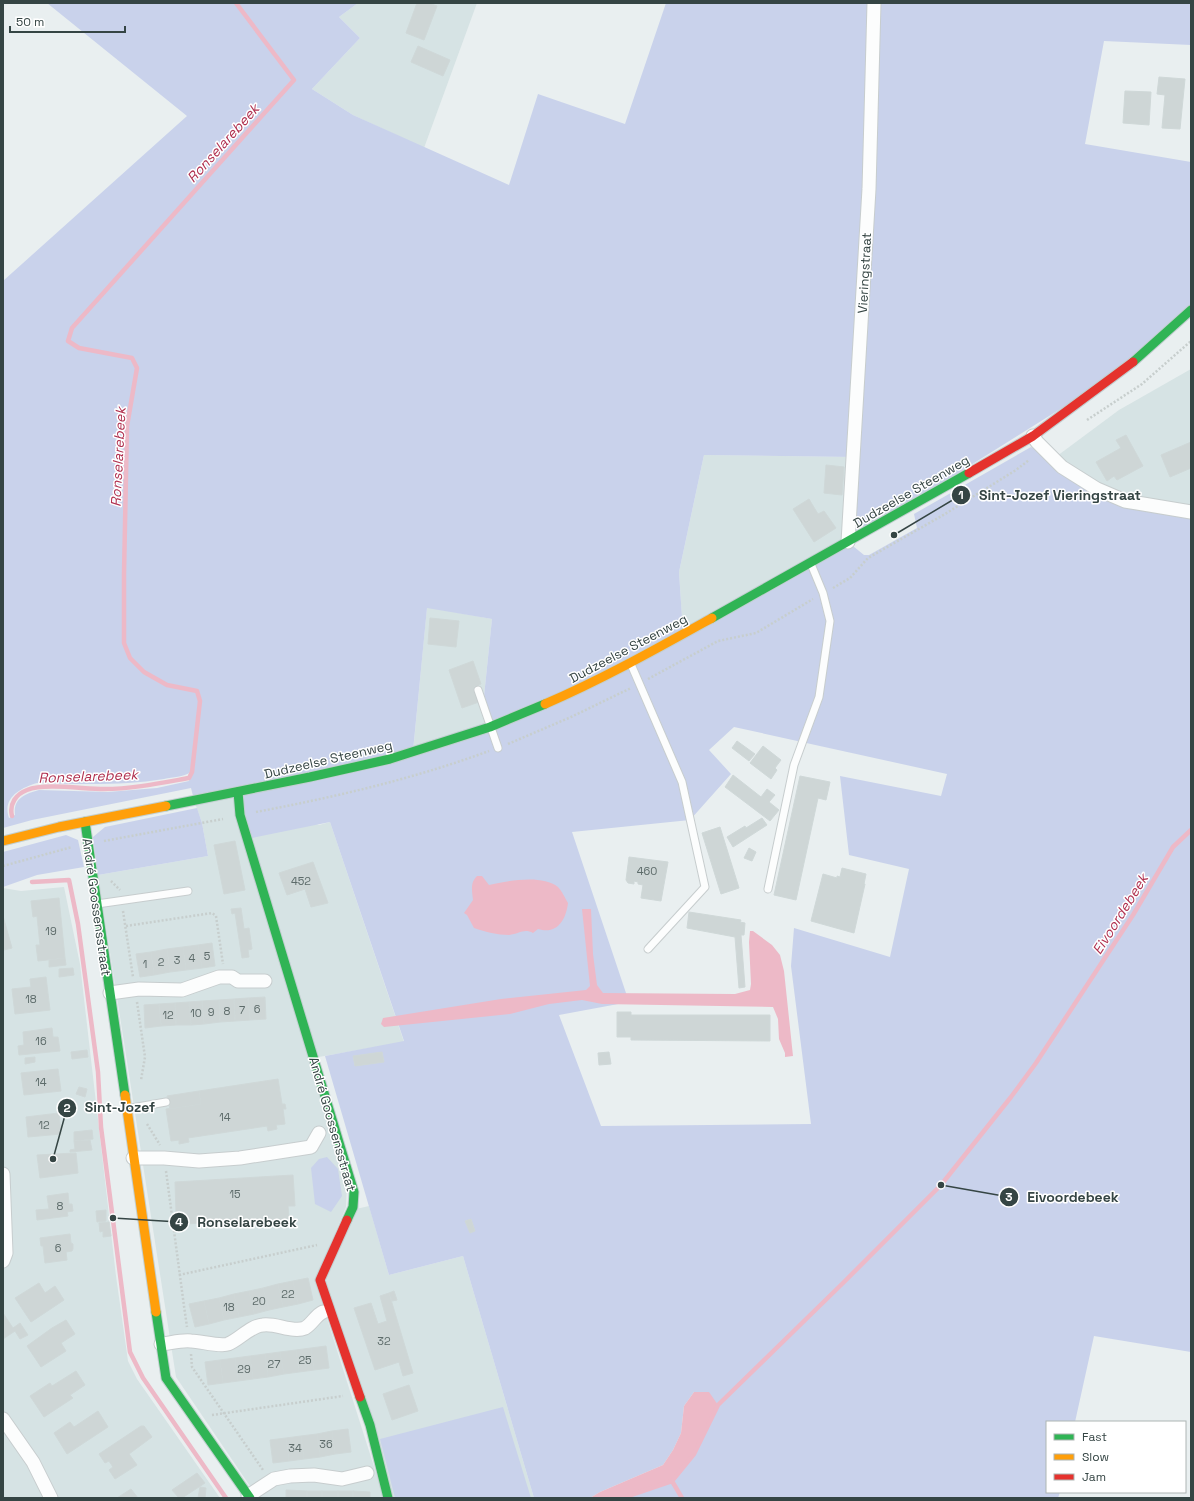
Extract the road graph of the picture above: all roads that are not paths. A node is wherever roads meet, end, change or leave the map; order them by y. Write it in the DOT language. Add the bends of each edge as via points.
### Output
graph roads {
  1 [pos="874,3"];
  2 [pos="1191,310"];
  3 [pos="1033,436"];
  4 [pos="1191,512"];
  5 [pos="848,542"];
  6 [pos="810,563"];
  7 [pos="630,662"];
  8 [pos="478,690"];
  9 [pos="490,727"];
  10 [pos="498,748"];
  11 [pos="238,792"];
  12 [pos="85,822"];
  13 [pos="3,841"];
  14 [pos="768,889"];
  15 [pos="188,890"];
  16 [pos="97,904"];
  17 [pos="648,949"];
  18 [pos="265,981"];
  19 [pos="110,993"];
  20 [pos="166,1102"];
  21 [pos="126,1109"];
  22 [pos="319,1133"];
  23 [pos="134,1158"];
  24 [pos="3,1174"];
  25 [pos="3,1261"];
  26 [pos="323,1312"];
  27 [pos="161,1344"];
  28 [pos="3,1419"];
  29 [pos="367,1473"];
  30 [pos="249,1497"];
  31 [pos="52,1498"];
  32 [pos="388,1498"];
  1 -- 5 [label="street, Vieringstraat" via="869,189"];
  2 -- 3 [label="street, Dudzeelse Steenweg" via="1129,366"];
  3 -- 4 [label="street" via="1062,467 1097,489 1125,501"];
  3 -- 5 [label="street, Dudzeelse Steenweg"];
  5 -- 6 [label="street, Dudzeelse Steenweg"];
  6 -- 7 [label="street, Dudzeelse Steenweg"];
  6 -- 14 [label="lane" via="823,594 830,621 819,697 794,765"];
  7 -- 9 [label="street, Dudzeelse Steenweg" via="568,694"];
  7 -- 17 [label="lane" via="682,782 705,887"];
  8 -- 9 [label="lane"];
  9 -- 10 [label="lane"];
  9 -- 11 [label="street, Dudzeelse Steenweg" via="390,759"];
  11 -- 12 [label="street, Dudzeelse Steenweg"];
  11 -- 32 [label="street, André Goossensstraat" via="240,815 354,1192 353,1207 320,1280 370,1425"];
  12 -- 13 [label="street, Dudzeelse Steenweg"];
  12 -- 16 [label="street, André Goossensstraat"];
  15 -- 16 [label="lane"];
  16 -- 19 [label="street, André Goossensstraat"];
  18 -- 19 [label="street, André Goossensstraat" via="238,981 232,977 219,977 182,990"];
  19 -- 21 [label="street, André Goossensstraat"];
  20 -- 21 [label="lane"];
  21 -- 23 [label="street, André Goossensstraat"];
  22 -- 23 [label="street, André Goossensstraat" via="311,1147 240,1158 199,1161"];
  23 -- 27 [label="street, André Goossensstraat"];
  24 -- 25 [label="street" via="6,1252"];
  26 -- 27 [label="street" via="304,1328 287,1329 282,1326 260,1325 226,1344 190,1341"];
  27 -- 30 [label="street, André Goossensstraat" via="166,1378"];
  28 -- 31 [label="street" via="33,1462"];
  29 -- 30 [label="street, André Goossensstraat" via="342,1479 314,1475 274,1479"];
}
